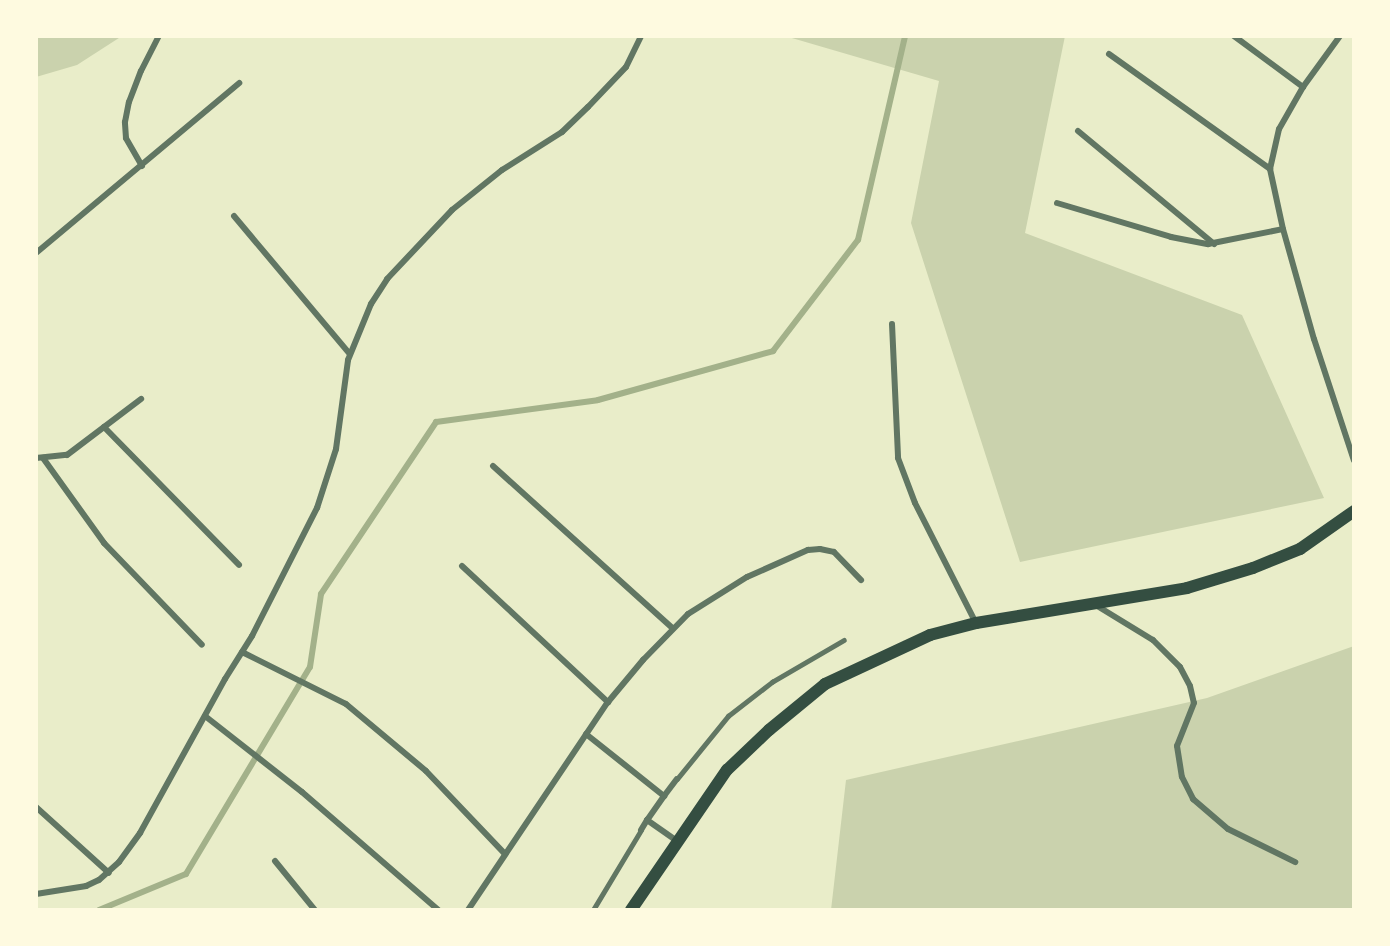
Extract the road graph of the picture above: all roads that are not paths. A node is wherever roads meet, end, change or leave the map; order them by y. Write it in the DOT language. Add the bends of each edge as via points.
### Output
graph roads {
  1 [pos="159,36"];
  2 [pos="641,36"];
  3 [pos="1234,36"];
  4 [pos="1340,36"];
  5 [pos="1108,54"];
  6 [pos="239,83"];
  7 [pos="1303,87"];
  8 [pos="1078,131"];
  9 [pos="142,166"];
  10 [pos="1270,169"];
  11 [pos="1056,203"];
  12 [pos="234,216"];
  13 [pos="1283,229"];
  14 [pos="1214,244"];
  15 [pos="36,253"];
  16 [pos="892,324"];
  17 [pos="350,354"];
  18 [pos="141,399"];
  19 [pos="104,427"];
  20 [pos="40,458"];
  21 [pos="1354,461"];
  22 [pos="493,466"];
  23 [pos="1354,511"];
  24 [pos="239,565"];
  25 [pos="462,566"];
  26 [pos="861,580"];
  27 [pos="1094,604"];
  28 [pos="976,623"];
  29 [pos="672,628"];
  30 [pos="844,640"];
  31 [pos="202,645"];
  32 [pos="242,652"];
  33 [pos="608,702"];
  34 [pos="205,716"];
  35 [pos="586,734"];
  36 [pos="677,779"];
  37 [pos="664,796"];
  38 [pos="36,807"];
  39 [pos="647,820"];
  40 [pos="641,831"];
  41 [pos="678,842"];
  42 [pos="504,853"];
  43 [pos="275,861"];
  44 [pos="1294,862"];
  45 [pos="109,873"];
  46 [pos="36,894"];
  47 [pos="315,910"];
  48 [pos="438,910"];
  49 [pos="468,910"];
  50 [pos="593,910"];
  51 [pos="631,910"];
  1 -- 9 [label="street" via="141,71 125,123 126,138"];
  2 -- 17 [label="street" via="626,67 588,107 561,132 502,170 452,210 406,256 371,304"];
  3 -- 7 [label="street"];
  4 -- 7 [label="street"];
  5 -- 10 [label="street"];
  6 -- 9 [label="street"];
  7 -- 10 [label="street" via="1279,129"];
  8 -- 14 [label="street"];
  9 -- 15 [label="street"];
  10 -- 13 [label="street"];
  11 -- 14 [label="street" via="1171,237"];
  12 -- 17 [label="street"];
  13 -- 14 [label="street"];
  13 -- 21 [label="street"];
  16 -- 28 [label="street" via="898,458 915,503"];
  17 -- 32 [label="street" via="329,476 289,567"];
  18 -- 19 [label="street"];
  19 -- 20 [label="street" via="67,455"];
  19 -- 24 [label="street"];
  20 -- 31 [label="street" via="104,543"];
  22 -- 29 [label="street"];
  23 -- 27 [label="main road" via="1300,549 1253,568 1187,588"];
  25 -- 33 [label="street"];
  26 -- 29 [label="street" via="834,552 808,550 729,587"];
  27 -- 28 [label="main road"];
  27 -- 44 [label="street" via="1152,640 1180,667 1191,687 1194,702 1177,746 1182,777 1193,799 1227,829"];
  28 -- 41 [label="main road" via="930,635 825,684 727,770"];
  29 -- 33 [label="street"];
  30 -- 36 [label="lane" via="772,682 728,716"];
  32 -- 34 [label="street"];
  32 -- 42 [label="street" via="346,704 426,771"];
  33 -- 35 [label="street"];
  34 -- 45 [label="street" via="140,833"];
  34 -- 48 [label="street" via="303,792"];
  35 -- 37 [label="street"];
  35 -- 42 [label="street"];
  36 -- 37 [label="street"];
  37 -- 39 [label="street"];
  38 -- 45 [label="street"];
  39 -- 40 [label="street"];
  39 -- 41 [label="street"];
  40 -- 50 [label="lane"];
  41 -- 51 [label="main road"];
  42 -- 49 [label="street"];
  43 -- 47 [label="street"];
  45 -- 46 [label="street" via="86,886"];
}
